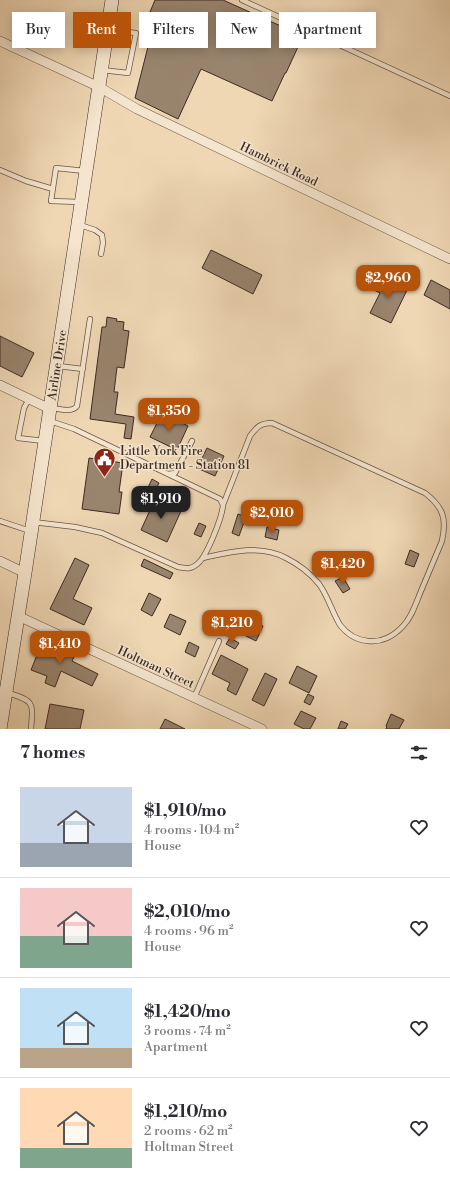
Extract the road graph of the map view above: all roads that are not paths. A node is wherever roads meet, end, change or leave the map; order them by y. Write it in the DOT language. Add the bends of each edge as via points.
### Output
graph roads {
  1 [pos="112,0"];
  2 [pos="242,0"];
  3 [pos="110,12"];
  4 [pos="131,32"];
  5 [pos="0,41"];
  6 [pos="105,48"];
  7 [pos="102,70"];
  8 [pos="99,87"];
  9 [pos="450,96"];
  10 [pos="0,170"];
  11 [pos="86,171"];
  12 [pos="53,189"];
  13 [pos="82,202"];
  14 [pos="78,224"];
  15 [pos="101,254"];
  16 [pos="450,259"];
  17 [pos="90,319"];
  18 [pos="56,365"];
  19 [pos="83,370"];
  20 [pos="0,385"];
  21 [pos="29,399"];
  22 [pos="49,412"];
  23 [pos="45,441"];
  24 [pos="192,441"];
  25 [pos="168,474"];
  26 [pos="224,506"];
  27 [pos="0,521"];
  28 [pos="32,527"];
  29 [pos="203,558"];
  30 [pos="0,561"];
  31 [pos="26,573"];
  32 [pos="18,616"];
  33 [pos="219,641"];
  34 [pos="6,693"];
  35 [pos="194,698"];
  36 [pos="0,729"];
  37 [pos="31,729"];
  38 [pos="262,729"];
  1 -- 3 [label="main road, Airline Drive"];
  2 -- 9 [label="lane"];
  4 -- 7 [label="lane" via="136,33 128,73"];
  5 -- 8 [label="street, Hambrick Road"];
  6 -- 7 [label="main road, Airline Drive"];
  7 -- 8 [label="main road, Airline Drive"];
  8 -- 11 [label="main road, Airline Drive"];
  8 -- 16 [label="street, Hambrick Road" via="144,112"];
  10 -- 12 [label="lane"];
  11 -- 12 [label="lane" via="56,168"];
  11 -- 13 [label="main road, Airline Drive"];
  12 -- 13 [label="lane" via="51,201"];
  13 -- 14 [label="main road, Airline Drive"];
  14 -- 15 [label="lane" via="102,235"];
  14 -- 18 [label="main road, Airline Drive"];
  17 -- 19 [label="lane"];
  18 -- 19 [label="lane"];
  18 -- 22 [label="main road, Airline Drive"];
  19 -- 22 [label="lane" via="77,406 74,410"];
  20 -- 21 [label="street"];
  21 -- 22 [label="street"];
  21 -- 23 [label="lane" via="24,408 18,438"];
  22 -- 23 [label="main road, Airline Drive"];
  22 -- 25 [label="lane" via="74,429"];
  23 -- 28 [label="main road, Airline Drive"];
  24 -- 25 [label="lane" via="175,473"];
  25 -- 26 [label="lane" via="220,499"];
  26 -- 29 [label="lane"];
  26 -- 29 [label="lane" via="250,436 264,423 272,424 425,493 441,509 444,530 442,541 408,620 395,634 373,642 350,635 340,625 319,585 304,569 285,557 265,551 241,550"];
  27 -- 28 [label="lane"];
  28 -- 29 [label="lane" via="75,527 102,533 178,567 189,569"];
  28 -- 31 [label="main road, Airline Drive"];
  30 -- 31 [label="street"];
  31 -- 32 [label="main road, Airline Drive"];
  32 -- 34 [label="main road, Airline Drive"];
  32 -- 35 [label="street, Holtman Street"];
  33 -- 35 [label="lane"];
  34 -- 36 [label="main road, Airline Drive"];
  34 -- 37 [label="lane" via="30,702"];
  35 -- 38 [label="street, Holtman Street"];
}
